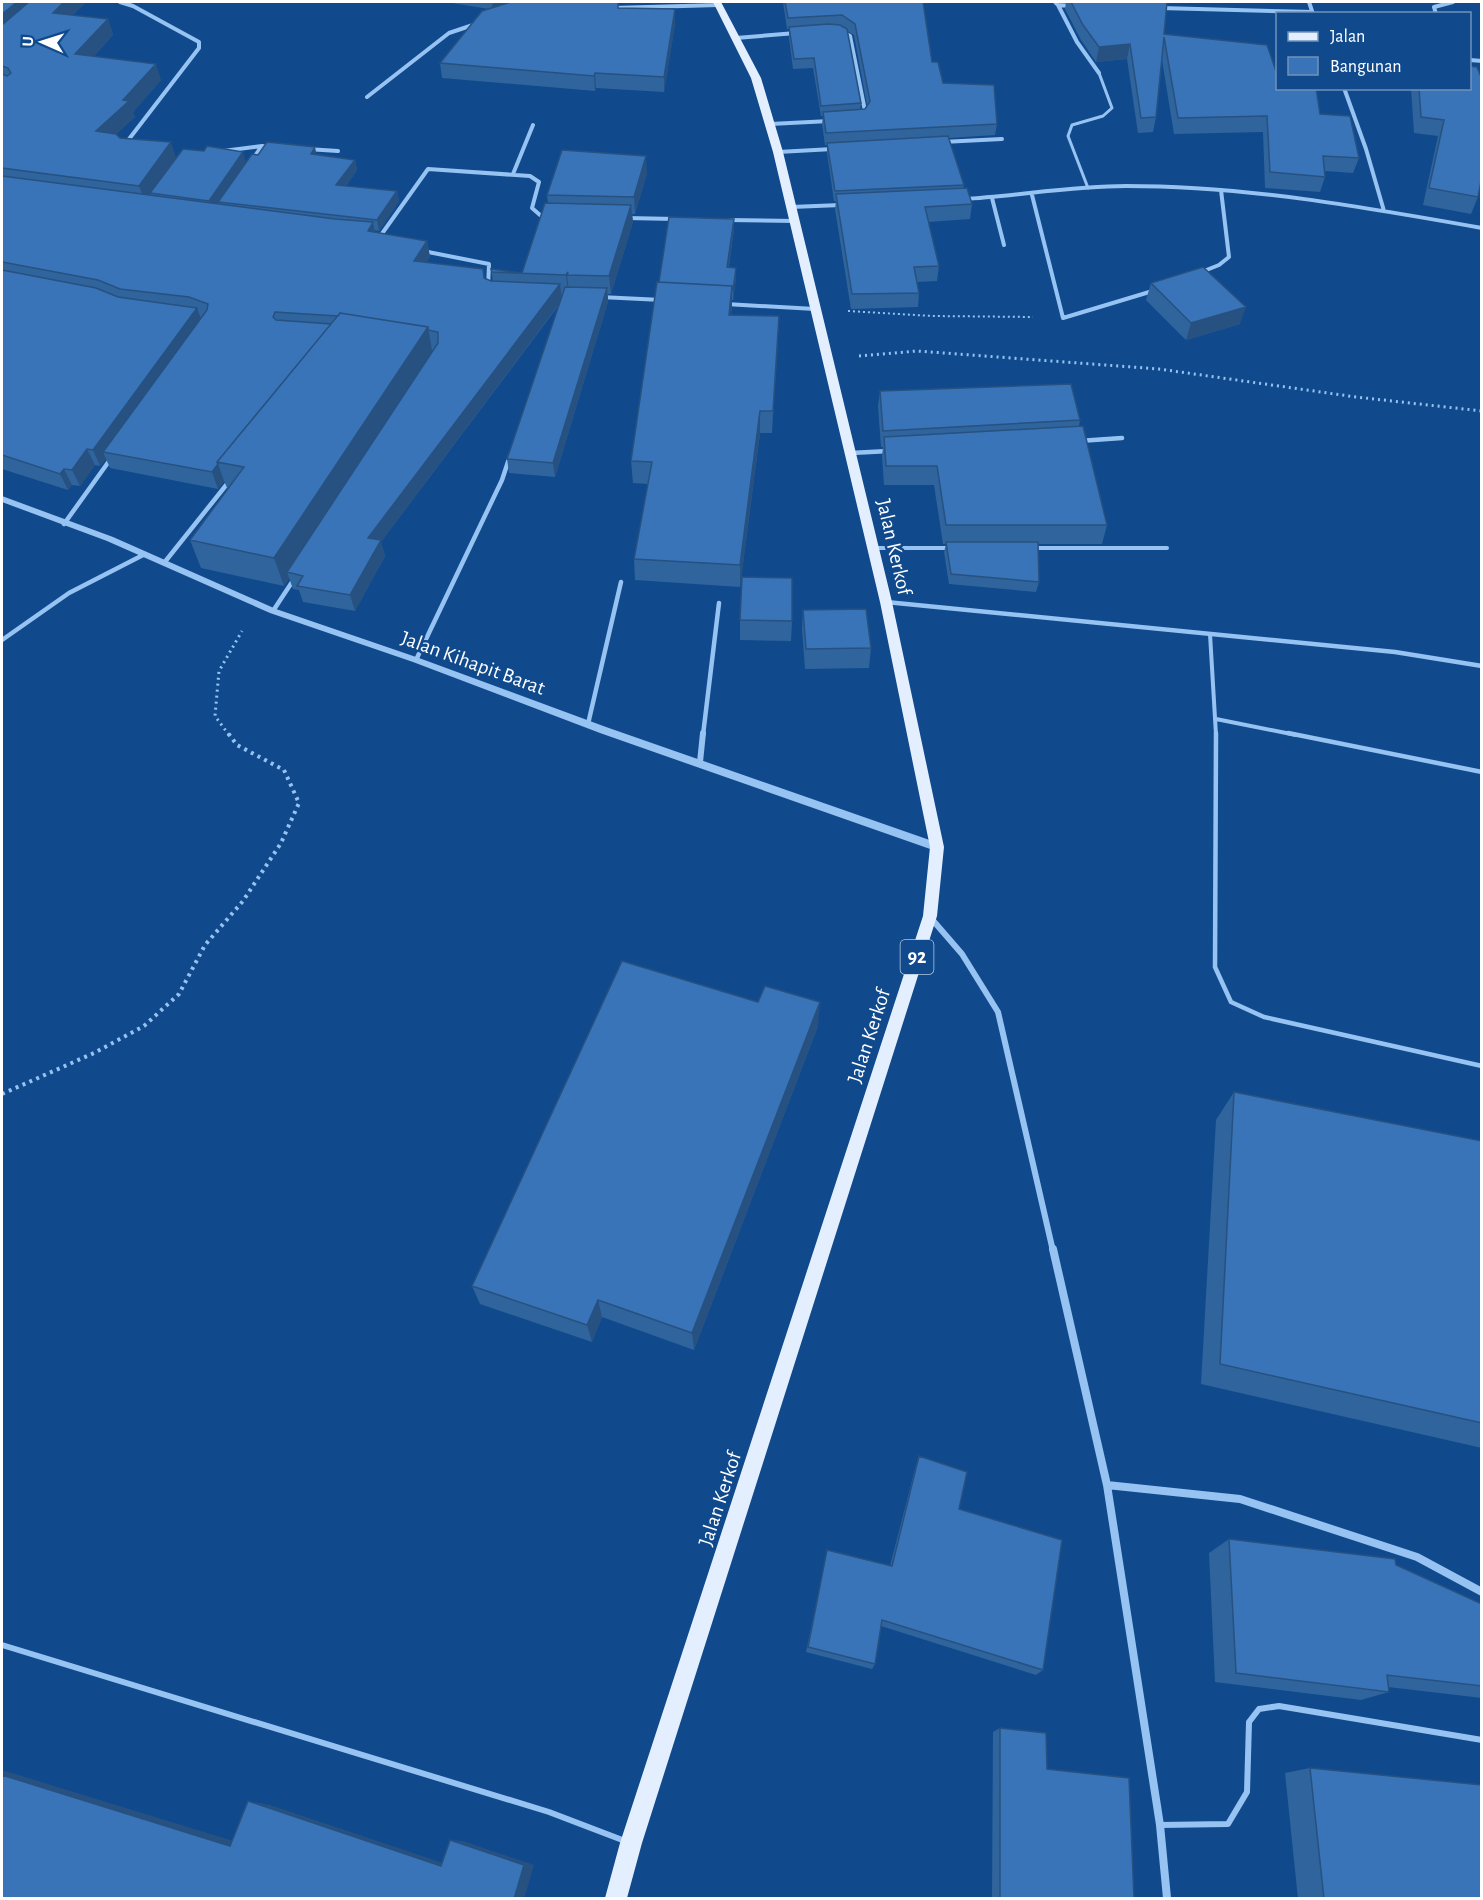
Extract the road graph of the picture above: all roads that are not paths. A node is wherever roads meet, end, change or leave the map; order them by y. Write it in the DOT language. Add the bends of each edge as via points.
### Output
graph roads {
  1 [pos="120,2"];
  2 [pos="1453,2"];
  3 [pos="717,3"];
  4 [pos="1056,3"];
  5 [pos="134,4"];
  6 [pos="1082,6"];
  7 [pos="608,8"];
  8 [pos="1151,8"];
  9 [pos="1280,12"];
  10 [pos="1435,12"];
  11 [pos="478,23"];
  12 [pos="835,30"];
  13 [pos="805,32"];
  14 [pos="736,38"];
  15 [pos="1099,73"];
  16 [pos="1345,90"];
  17 [pos="367,97"];
  18 [pos="859,119"];
  19 [pos="841,120"];
  20 [pos="533,124"];
  21 [pos="770,124"];
  22 [pos="1002,139"];
  23 [pos="930,143"];
  24 [pos="262,146"];
  25 [pos="273,147"];
  26 [pos="837,148"];
  27 [pos="306,149"];
  28 [pos="126,150"];
  29 [pos="217,151"];
  30 [pos="338,151"];
  31 [pos="778,152"];
  32 [pos="248,166"];
  33 [pos="513,174"];
  34 [pos="1088,188"];
  35 [pos="1221,190"];
  36 [pos="1032,195"];
  37 [pos="992,198"];
  38 [pos="956,200"];
  39 [pos="850,204"];
  40 [pos="1384,211"];
  41 [pos="793,214"];
  42 [pos="549,217"];
  43 [pos="617,218"];
  44 [pos="684,219"];
  45 [pos="717,220"];
  46 [pos="1482,228"];
  47 [pos="370,234"];
  48 [pos="381,235"];
  49 [pos="1004,245"];
  50 [pos="385,246"];
  51 [pos="419,250"];
  52 [pos="1188,277"];
  53 [pos="1167,285"];
  54 [pos="494,294"];
  55 [pos="596,297"];
  56 [pos="664,300"];
  57 [pos="722,304"];
  58 [pos="815,309"];
  59 [pos="1122,438"];
  60 [pos="1075,441"];
  61 [pos="118,448"];
  62 [pos="512,449"];
  63 [pos="898,451"];
  64 [pos="851,453"];
  65 [pos="237,472"];
  66 [pos="2,499"];
  67 [pos="64,524"];
  68 [pos="873,548"];
  69 [pos="962,548"];
  70 [pos="1030,548"];
  71 [pos="1167,548"];
  72 [pos="145,554"];
  73 [pos="164,563"];
  74 [pos="298,572"];
  75 [pos="621,582"];
  76 [pos="886,602"];
  77 [pos="719,603"];
  78 [pos="273,611"];
  79 [pos="1210,634"];
  80 [pos="2,640"];
  81 [pos="416,660"];
  82 [pos="1482,666"];
  83 [pos="1216,719"];
  84 [pos="588,724"];
  85 [pos="700,762"];
  86 [pos="1482,772"];
  87 [pos="938,847"];
  88 [pos="930,916"];
  89 [pos="1482,1066"];
  90 [pos="1107,1485"];
  91 [pos="1482,1592"];
  92 [pos="2,1645"];
  93 [pos="1482,1740"];
  94 [pos="1161,1825"];
  95 [pos="631,1844"];
  96 [pos="616,1899"];
  97 [pos="1167,1899"];
  1 -- 5 [label="street"];
  2 -- 10 [label="street" via="1434,7"];
  3 -- 7 [label="street"];
  3 -- 14 [label="main road, Jalan Kerkof / 92"];
  4 -- 6 [label="street"];
  4 -- 15 [label="street"];
  5 -- 28 [label="street" via="200,42 124,146"];
  8 -- 9 [label="street"];
  11 -- 17 [label="street" via="449,33"];
  12 -- 18 [label="street" via="850,36 865,111"];
  13 -- 14 [label="street"];
  14 -- 21 [label="main road, Jalan Kerkof / 92" via="756,78"];
  15 -- 34 [label="lane" via="1112,108 1103,116 1072,125 1068,136"];
  16 -- 40 [label="street"];
  19 -- 21 [label="street"];
  20 -- 33 [label="street"];
  21 -- 31 [label="main road, Jalan Kerkof / 92"];
  22 -- 23 [label="street"];
  24 -- 25 [label="street"];
  24 -- 29 [label="street"];
  24 -- 32 [label="street"];
  26 -- 31 [label="street"];
  27 -- 30 [label="street"];
  31 -- 41 [label="main road, Jalan Kerkof / 92"];
  33 -- 42 [label="street" via="530,176 539,182 532,208"];
  33 -- 48 [label="street" via="428,169"];
  34 -- 35 [label="street"];
  34 -- 36 [label="street"];
  35 -- 40 [label="street"];
  35 -- 52 [label="street" via="1229,257"];
  36 -- 37 [label="street"];
  36 -- 53 [label="street" via="1063,318"];
  37 -- 38 [label="street"];
  37 -- 49 [label="street"];
  39 -- 41 [label="street"];
  40 -- 46 [label="street"];
  41 -- 45 [label="street"];
  41 -- 58 [label="main road, Jalan Kerkof / 92"];
  43 -- 44 [label="street"];
  47 -- 48 [label="street"];
  48 -- 50 [label="street" via="381,244"];
  51 -- 54 [label="street" via="489,264 488,286"];
  55 -- 56 [label="street"];
  57 -- 58 [label="street"];
  58 -- 64 [label="main road, Jalan Kerkof / 92"];
  59 -- 60 [label="street"];
  61 -- 67 [label="street"];
  62 -- 81 [label="street" via="502,480"];
  63 -- 64 [label="street"];
  64 -- 68 [label="main road, Jalan Kerkof / 92"];
  65 -- 73 [label="street"];
  66 -- 67 [label="street, Jalan Kihapit Barat"];
  67 -- 72 [label="street, Jalan Kihapit Barat"];
  68 -- 69 [label="lane"];
  68 -- 76 [label="main road, Jalan Kerkof / 92"];
  70 -- 71 [label="lane"];
  72 -- 73 [label="street, Jalan Kihapit Barat"];
  72 -- 80 [label="street" via="69,593"];
  73 -- 78 [label="street, Jalan Kihapit Barat"];
  74 -- 78 [label="street"];
  75 -- 84 [label="street"];
  76 -- 79 [label="street"];
  76 -- 87 [label="main road, Jalan Kerkof / 92"];
  77 -- 85 [label="street"];
  78 -- 81 [label="street, Jalan Kihapit Barat"];
  79 -- 82 [label="street" via="1395,652"];
  79 -- 83 [label="lane"];
  81 -- 84 [label="street, Jalan Kihapit Barat"];
  83 -- 86 [label="lane"];
  83 -- 89 [label="lane" via="1215,967 1231,1002 1264,1017"];
  84 -- 85 [label="street, Jalan Kihapit Barat"];
  85 -- 87 [label="street, Jalan Kihapit Barat"];
  87 -- 88 [label="main road, Jalan Kerkof / 92"];
  88 -- 90 [label="street" via="962,954 998,1012"];
  88 -- 95 [label="main road, Jalan Kerkof / 92"];
  90 -- 91 [label="street" via="1240,1499 1416,1557"];
  90 -- 94 [label="street"];
  92 -- 95 [label="lane" via="549,1812"];
  93 -- 94 [label="lane" via="1280,1706 1258,1709 1249,1722 1247,1792 1228,1824"];
  94 -- 97 [label="street"];
  95 -- 96 [label="main road, Jalan Kerkof / 92"];
}
